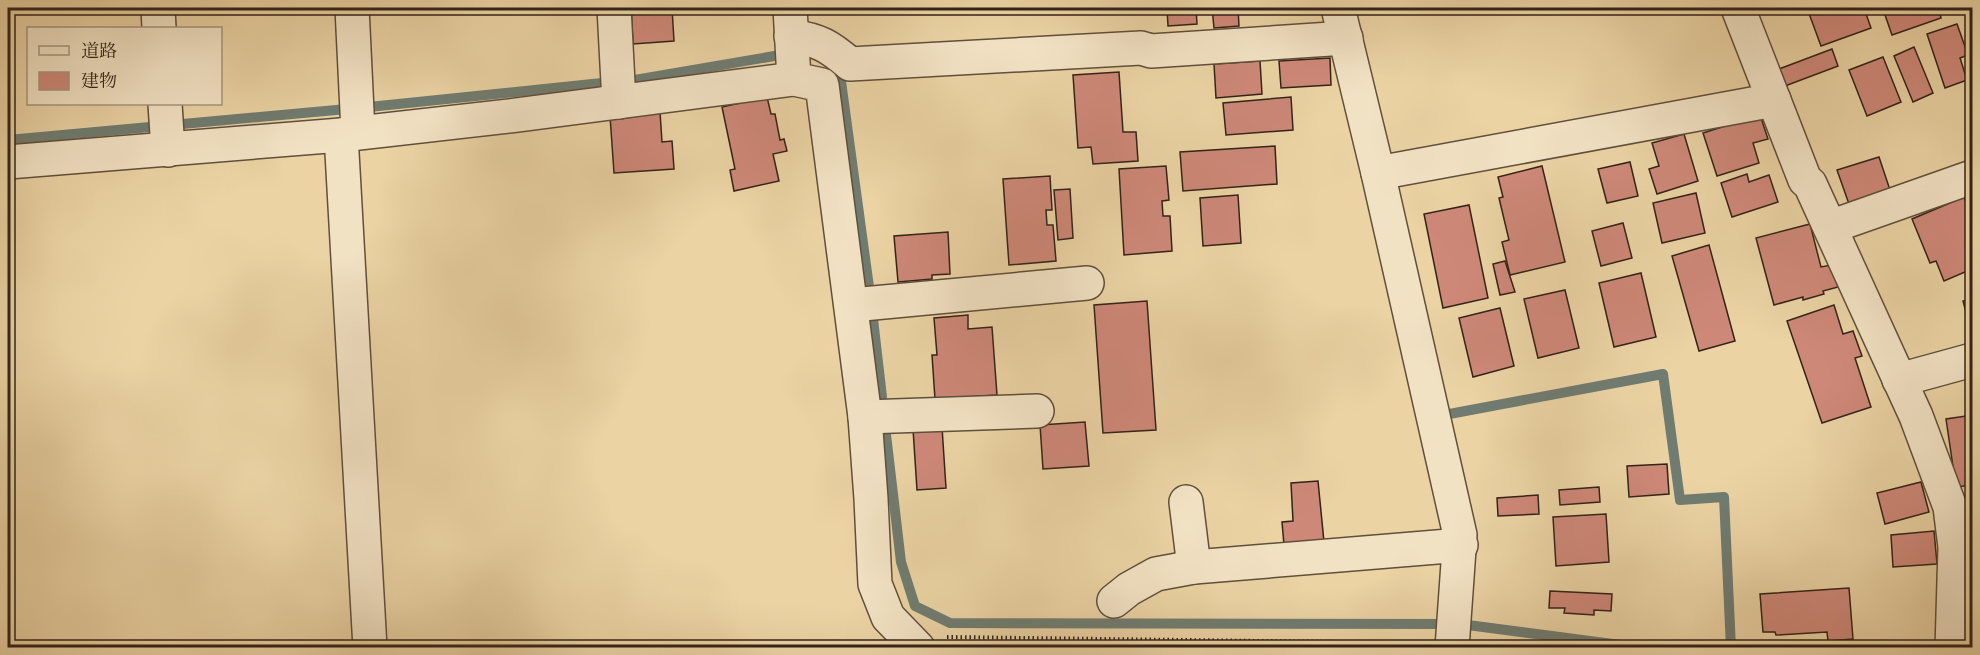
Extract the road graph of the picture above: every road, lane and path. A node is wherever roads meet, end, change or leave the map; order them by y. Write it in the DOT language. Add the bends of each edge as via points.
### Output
graph roads {
  1 [pos="158,8"];
  2 [pos="352,8"];
  3 [pos="614,8"];
  4 [pos="1738,8"];
  5 [pos="790,22"];
  6 [pos="1342,23"];
  7 [pos="159,27"];
  8 [pos="794,79"];
  9 [pos="1774,100"];
  10 [pos="619,102"];
  11 [pos="353,121"];
  12 [pos="166,126"];
  13 [pos="8,162"];
  14 [pos="1378,173"];
  15 [pos="1972,177"];
  16 [pos="1830,227"];
  17 [pos="1087,284"];
  18 [pos="852,305"];
  19 [pos="1972,360"];
  20 [pos="1899,380"];
  21 [pos="1037,411"];
  22 [pos="865,417"];
  23 [pos="1186,502"];
  24 [pos="1961,506"];
  25 [pos="1461,545"];
  26 [pos="1194,567"];
  27 [pos="1114,601"];
  28 [pos="1452,635"];
  29 [pos="1959,637"];
  30 [pos="912,641"];
  31 [pos="370,648"];
  1 -- 7 [label="street"];
  2 -- 11 [label="street"];
  3 -- 10 [label="street"];
  4 -- 9 [label="street"];
  5 -- 6 [label="street" via="831,47 850,64 1141,48 1150,51"];
  5 -- 8 [label="street"];
  6 -- 14 [label="street"];
  8 -- 10 [label="street"];
  8 -- 18 [label="street" via="822,85"];
  9 -- 14 [label="street"];
  9 -- 16 [label="street" via="1805,180"];
  10 -- 11 [label="street" via="517,116"];
  11 -- 12 [label="street"];
  11 -- 31 [label="street"];
  12 -- 13 [label="street"];
  14 -- 25 [label="street"];
  15 -- 16 [label="street"];
  16 -- 20 [label="street"];
  17 -- 18 [label="street"];
  18 -- 22 [label="street"];
  19 -- 20 [label="street"];
  20 -- 24 [label="street"];
  21 -- 22 [label="street"];
  22 -- 30 [label="street" via="875,584 888,617"];
  23 -- 26 [label="street"];
  24 -- 29 [label="street" via="1955,547"];
  25 -- 26 [label="street"];
  25 -- 28 [label="street"];
  26 -- 27 [label="street" via="1156,574"];
  28 -- 30 [label="path"];
}
